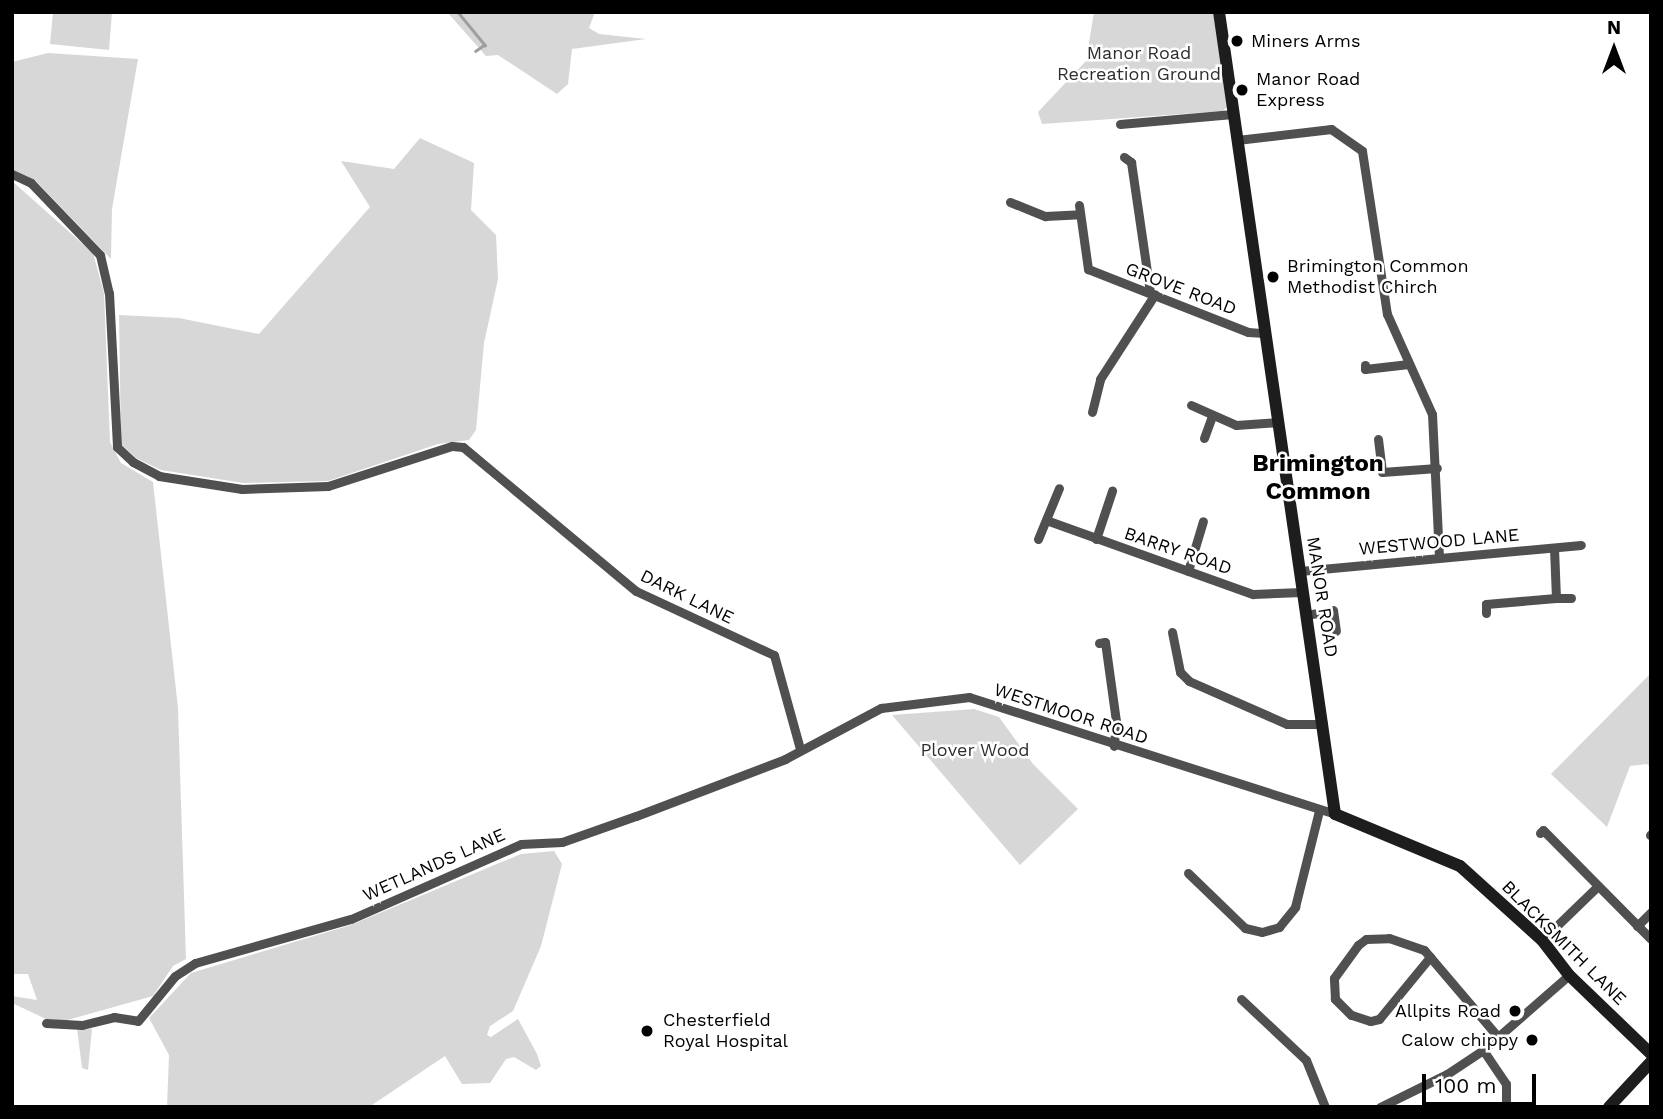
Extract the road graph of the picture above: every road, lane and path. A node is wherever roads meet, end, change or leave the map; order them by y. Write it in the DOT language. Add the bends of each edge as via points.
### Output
graph roads {
  1 [pos="1219,12"];
  2 [pos="1233,114"];
  3 [pos="1120,124"];
  4 [pos="1237,140"];
  5 [pos="1124,157"];
  6 [pos="12,174"];
  7 [pos="1010,202"];
  8 [pos="1153,293"];
  9 [pos="1264,332"];
  10 [pos="1365,365"];
  11 [pos="1409,365"];
  12 [pos="1191,405"];
  13 [pos="1092,412"];
  14 [pos="1212,416"];
  15 [pos="1279,422"];
  16 [pos="1204,438"];
  17 [pos="1378,439"];
  18 [pos="1437,468"];
  19 [pos="1059,488"];
  20 [pos="1112,491"];
  21 [pos="1046,520"];
  22 [pos="1203,521"];
  23 [pos="1038,539"];
  24 [pos="1096,539"];
  25 [pos="1581,545"];
  26 [pos="1554,548"];
  27 [pos="1439,558"];
  28 [pos="1188,570"];
  29 [pos="1300,571"];
  30 [pos="1302,592"];
  31 [pos="1556,598"];
  32 [pos="1571,598"];
  33 [pos="1486,613"];
  34 [pos="1306,615"];
  35 [pos="1336,631"];
  36 [pos="1172,632"];
  37 [pos="1099,643"];
  38 [pos="1323,724"];
  39 [pos="1114,746"];
  40 [pos="800,749"];
  41 [pos="1319,811"];
  42 [pos="1335,814"];
  43 [pos="1540,834"];
  44 [pos="1188,873"];
  45 [pos="1598,886"];
  46 [pos="1651,912"];
  47 [pos="1637,926"];
  48 [pos="1651,939"];
  49 [pos="1542,940"];
  50 [pos="1430,957"];
  51 [pos="1569,975"];
  52 [pos="1241,999"];
  53 [pos="46,1023"];
  54 [pos="1499,1038"];
  55 [pos="1483,1050"];
  56 [pos="1651,1054"];
  57 [pos="1651,1062"];
  58 [pos="1325,1107"];
  59 [pos="1380,1107"];
  60 [pos="1506,1107"];
  61 [pos="1609,1107"];
  1 -- 2 [label="street, MANOR ROAD"];
  2 -- 3 [label="street"];
  2 -- 4 [label="street, MANOR ROAD"];
  4 -- 9 [label="street, MANOR ROAD"];
  4 -- 11 [label="street" via="1331,129 1362,151 1387,314"];
  5 -- 8 [label="street" via="1131,162"];
  6 -- 40 [label="street, DARK LANE" via="31,183 100,255 109,293 117,447 159,476 242,489 328,486 452,446 470,451 513,493 636,591 774,655"];
  7 -- 8 [label="street, GROVE ROAD" via="1045,216 1079,210 1088,269"];
  8 -- 9 [label="street, GROVE ROAD" via="1248,331"];
  8 -- 13 [label="street" via="1100,379"];
  9 -- 15 [label="street, MANOR ROAD"];
  10 -- 11 [label="street" via="1365,369"];
  11 -- 18 [label="street" via="1432,414"];
  12 -- 14 [label="street"];
  14 -- 15 [label="street" via="1244,426"];
  14 -- 16 [label="street"];
  15 -- 29 [label="street, MANOR ROAD"];
  17 -- 18 [label="street" via="1382,471"];
  18 -- 27 [label="street" via="1434,508"];
  19 -- 21 [label="street"];
  20 -- 24 [label="street"];
  21 -- 23 [label="street"];
  21 -- 24 [label="street, BARRY ROAD"];
  22 -- 28 [label="street"];
  24 -- 28 [label="street, BARRY ROAD"];
  25 -- 26 [label="street, WESTWOOD LANE"];
  26 -- 27 [label="street, WESTWOOD LANE"];
  26 -- 31 [label="street"];
  27 -- 29 [label="street, WESTWOOD LANE"];
  28 -- 30 [label="street, BARRY ROAD" via="1252,594"];
  29 -- 30 [label="street, MANOR ROAD"];
  30 -- 34 [label="street, MANOR ROAD"];
  31 -- 32 [label="street"];
  31 -- 33 [label="street" via="1486,604"];
  34 -- 35 [label="street" via="1333,610"];
  34 -- 38 [label="street, MANOR ROAD"];
  36 -- 38 [label="street" via="1180,672 1189,681 1287,724"];
  37 -- 39 [label="street" via="1105,642 1116,721"];
  38 -- 42 [label="street, MANOR ROAD"];
  39 -- 40 [label="street, WESTMOOR ROAD" via="969,697 881,708"];
  39 -- 41 [label="street, WESTMOOR ROAD"];
  40 -- 53 [label="street, WETLANDS LANE" via="785,760 562,842 522,844 351,919 195,963 175,976 138,1021 114,1017 82,1025"];
  41 -- 42 [label="street, WESTMOOR ROAD"];
  41 -- 44 [label="street" via="1295,907 1279,927 1262,932 1245,928"];
  42 -- 49 [label="street, BLACKSMITH LANE" via="1451,860"];
  43 -- 45 [label="street" via="1543,830"];
  45 -- 47 [label="street"];
  45 -- 49 [label="street"];
  46 -- 47 [label="street"];
  47 -- 48 [label="street"];
  49 -- 51 [label="street, BLACKSMITH LANE"];
  50 -- 50 [label="street" via="1389,938 1366,939 1338,970 1335,999 1351,1015 1370,1021 1379,1018"];
  50 -- 54 [label="street"];
  51 -- 54 [label="street"];
  51 -- 56 [label="street, BLACKSMITH LANE"];
  52 -- 58 [label="street" via="1306,1060"];
  54 -- 55 [label="street"];
  55 -- 59 [label="street" via="1447,1074"];
  55 -- 60 [label="street" via="1506,1084"];
  57 -- 61 [label="street"];
}
